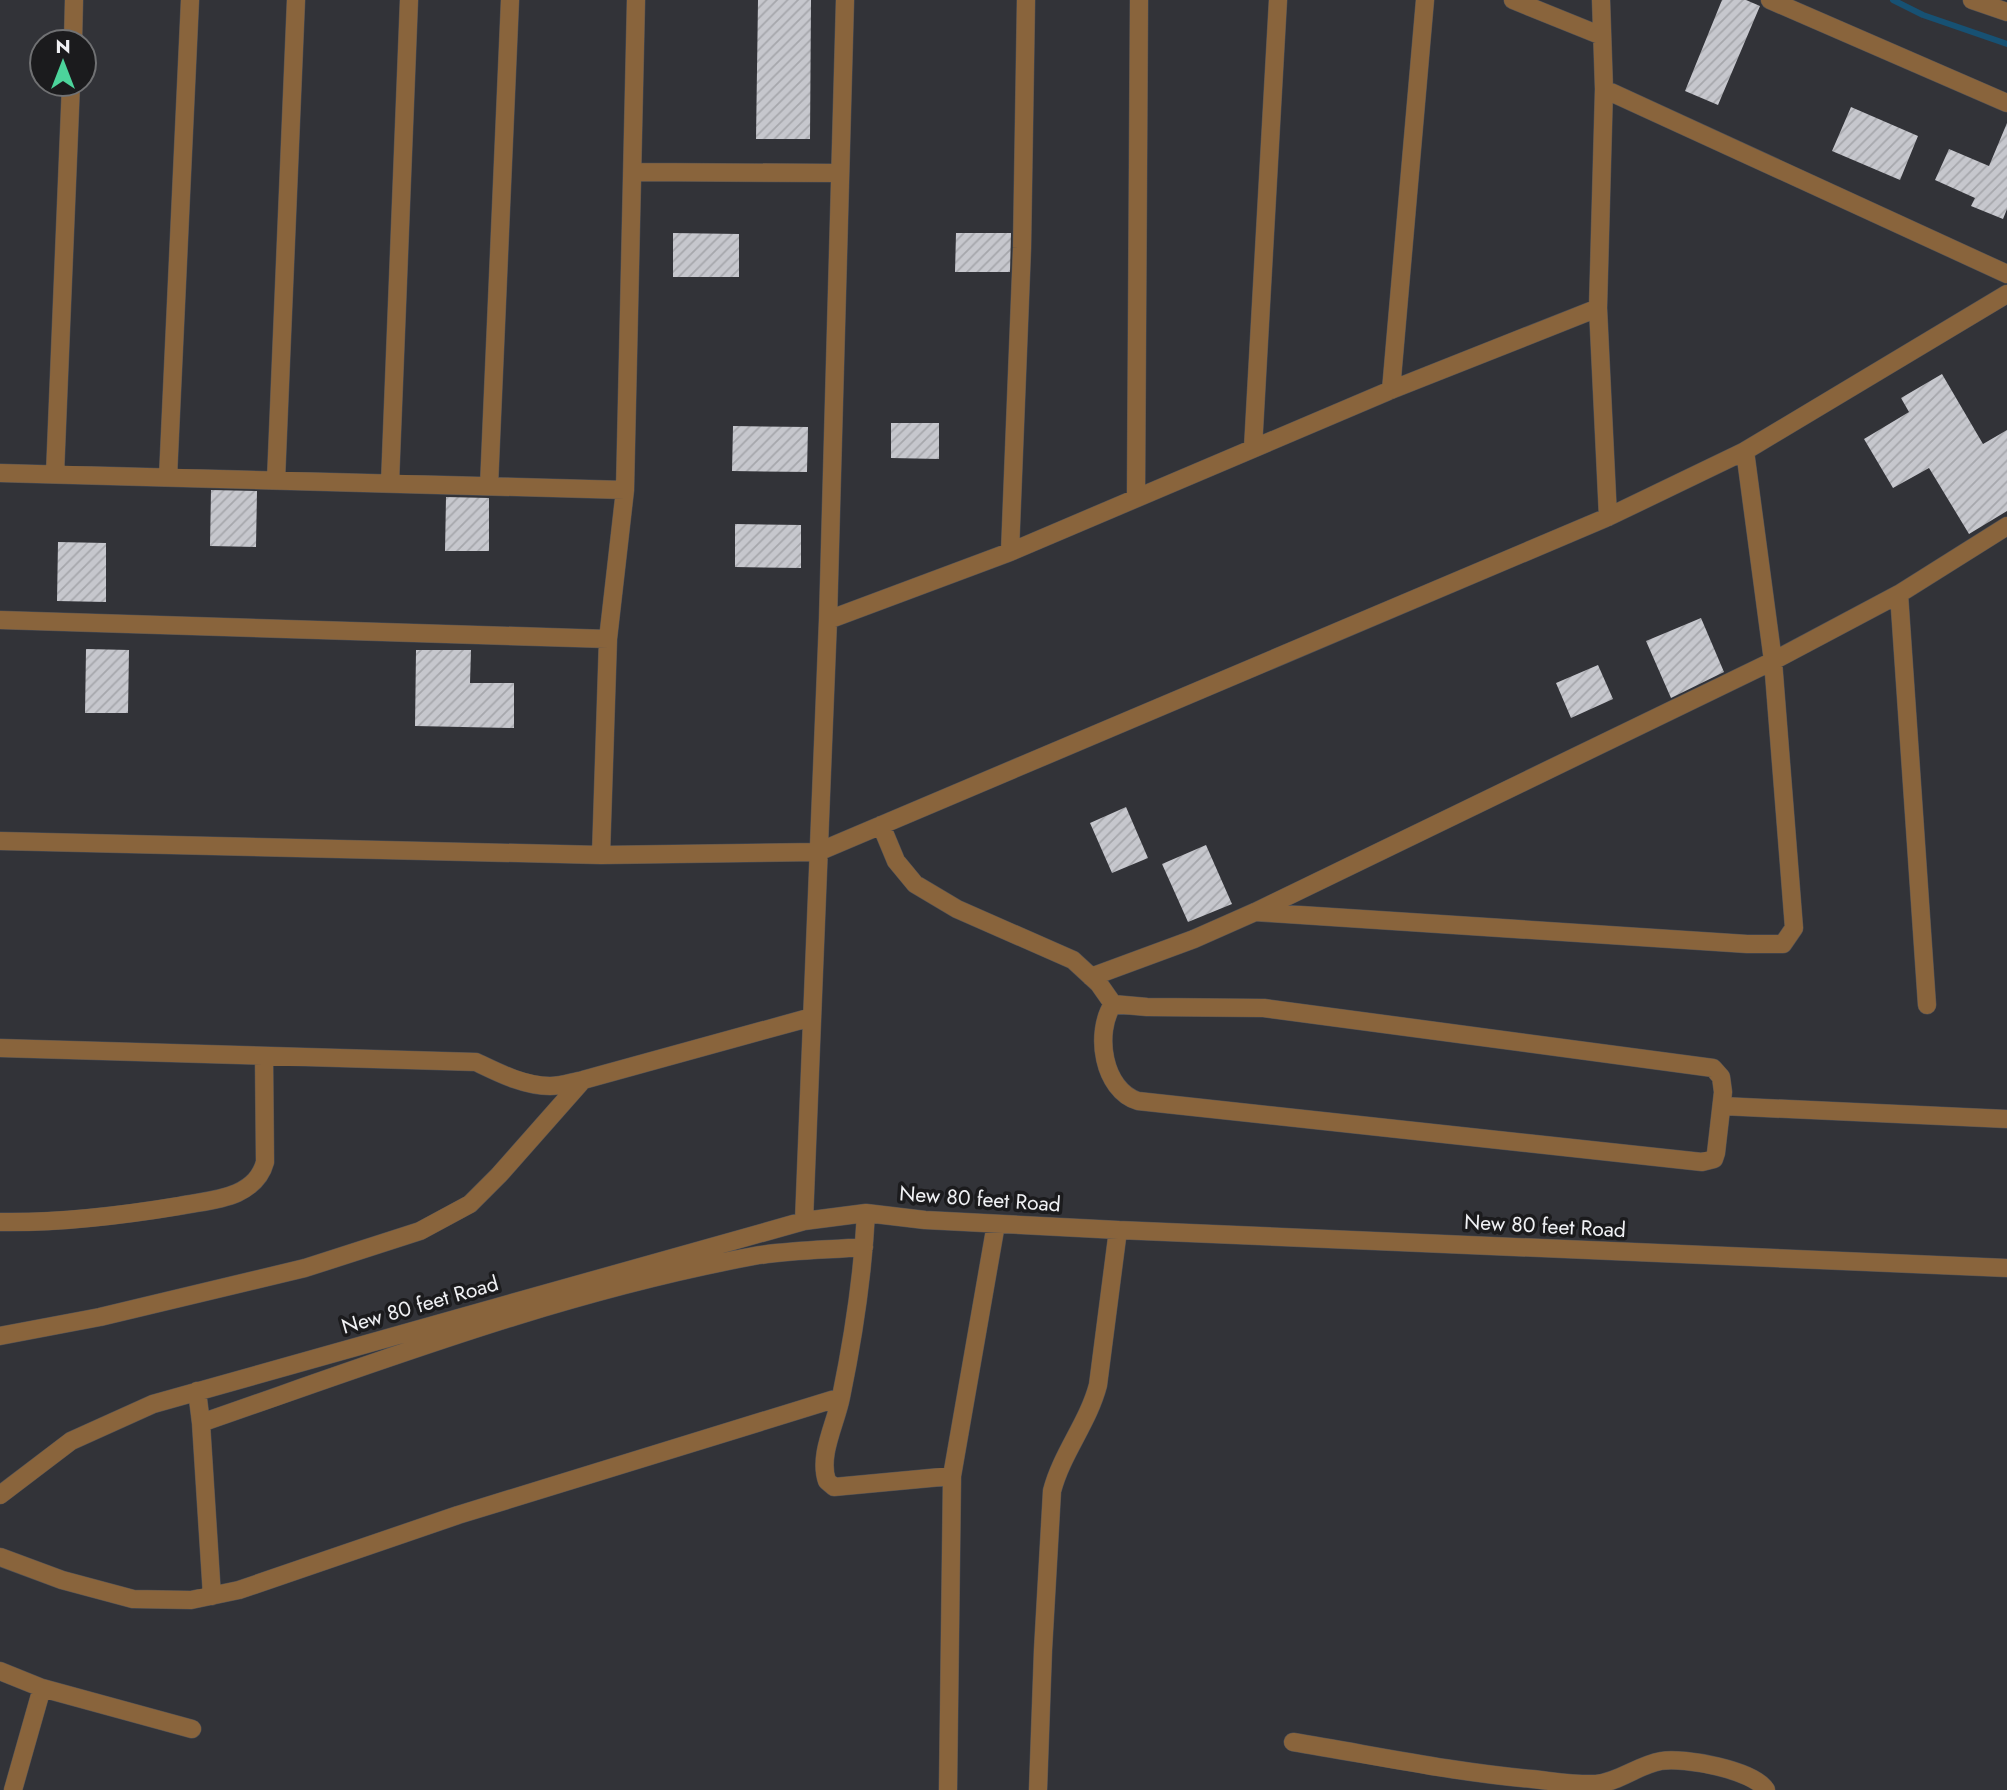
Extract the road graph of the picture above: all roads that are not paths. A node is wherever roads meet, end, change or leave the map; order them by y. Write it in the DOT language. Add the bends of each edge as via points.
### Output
graph roads {
  1 [pos="74,0"];
  2 [pos="190,0"];
  3 [pos="296,0"];
  4 [pos="409,0"];
  5 [pos="510,0"];
  6 [pos="636,0"];
  7 [pos="845,0"];
  8 [pos="1026,0"];
  9 [pos="1139,0"];
  10 [pos="1278,0"];
  11 [pos="1425,0"];
  12 [pos="1513,0"];
  13 [pos="1601,0"];
  14 [pos="1770,0"];
  15 [pos="1972,0"];
  16 [pos="2007,12"];
  17 [pos="73,28"];
  18 [pos="1602,36"];
  19 [pos="1604,89"];
  20 [pos="70,98"];
  21 [pos="2007,103"];
  22 [pos="632,172"];
  23 [pos="840,173"];
  24 [pos="2007,274"];
  25 [pos="2007,294"];
  26 [pos="1598,308"];
  27 [pos="1391,390"];
  28 [pos="1253,448"];
  29 [pos="1745,451"];
  30 [pos="0,473"];
  31 [pos="55,474"];
  32 [pos="168,477"];
  33 [pos="276,480"];
  34 [pos="390,483"];
  35 [pos="489,486"];
  36 [pos="625,490"];
  37 [pos="1136,497"];
  38 [pos="1608,517"];
  39 [pos="2007,527"];
  40 [pos="1010,552"];
  41 [pos="1899,594"];
  42 [pos="0,620"];
  43 [pos="828,620"];
  44 [pos="608,639"];
  45 [pos="1773,661"];
  46 [pos="881,825"];
  47 [pos="0,841"];
  48 [pos="818,852"];
  49 [pos="601,855"];
  50 [pos="1255,912"];
  51 [pos="1091,977"];
  52 [pos="1112,1004"];
  53 [pos="1927,1005"];
  54 [pos="812,1017"];
  55 [pos="0,1048"];
  56 [pos="264,1056"];
  57 [pos="583,1080"];
  58 [pos="1722,1106"];
  59 [pos="2007,1119"];
  60 [pos="866,1213"];
  61 [pos="804,1221"];
  62 [pos="0,1223"];
  63 [pos="996,1224"];
  64 [pos="1118,1230"];
  65 [pos="864,1247"];
  66 [pos="2007,1268"];
  67 [pos="0,1336"];
  68 [pos="197,1391"];
  69 [pos="841,1397"];
  70 [pos="201,1423"];
  71 [pos="952,1476"];
  72 [pos="0,1495"];
  73 [pos="0,1557"];
  74 [pos="212,1596"];
  75 [pos="0,1671"];
  76 [pos="42,1688"];
  77 [pos="192,1730"];
  78 [pos="1293,1742"];
  79 [pos="13,1790"];
  80 [pos="948,1790"];
  81 [pos="1038,1790"];
  82 [pos="1766,1790"];
  1 -- 17 [label="street"];
  2 -- 32 [label="street"];
  3 -- 33 [label="street"];
  4 -- 34 [label="street"];
  5 -- 35 [label="street"];
  6 -- 22 [label="street"];
  7 -- 23 [label="street"];
  8 -- 40 [label="street"];
  9 -- 37 [label="street"];
  10 -- 28 [label="street"];
  11 -- 27 [label="street"];
  12 -- 18 [label="street"];
  13 -- 18 [label="street"];
  14 -- 21 [label="street"];
  15 -- 16 [label="street"];
  18 -- 19 [label="street"];
  19 -- 24 [label="street"];
  19 -- 26 [label="street"];
  20 -- 31 [label="street"];
  22 -- 23 [label="street"];
  22 -- 36 [label="street"];
  23 -- 43 [label="street"];
  25 -- 29 [label="street"];
  26 -- 27 [label="street"];
  26 -- 38 [label="street"];
  27 -- 28 [label="street"];
  28 -- 37 [label="street"];
  29 -- 38 [label="street"];
  29 -- 45 [label="street"];
  30 -- 31 [label="street"];
  31 -- 32 [label="street"];
  32 -- 33 [label="street"];
  33 -- 34 [label="street"];
  34 -- 35 [label="street"];
  35 -- 36 [label="street"];
  36 -- 44 [label="street"];
  37 -- 40 [label="street"];
  38 -- 46 [label="street"];
  39 -- 41 [label="street"];
  40 -- 43 [label="street"];
  41 -- 45 [label="street"];
  41 -- 53 [label="street"];
  42 -- 44 [label="street"];
  43 -- 48 [label="street"];
  44 -- 49 [label="street"];
  45 -- 50 [label="street"];
  45 -- 50 [label="street" via="1794,928 1783,944"];
  46 -- 48 [label="street"];
  46 -- 51 [label="street" via="896,861 915,884 957,909 1073,960"];
  47 -- 49 [label="street"];
  48 -- 49 [label="street"];
  48 -- 54 [label="street"];
  50 -- 51 [label="street"];
  51 -- 52 [label="street"];
  52 -- 58 [label="street" via="1264,1008 1713,1068 1721,1077"];
  52 -- 58 [label="street" via="1103,1036 1105,1058 1121,1093 1138,1101 1702,1162 1714,1159"];
  54 -- 57 [label="street"];
  54 -- 61 [label="street"];
  55 -- 56 [label="street"];
  56 -- 57 [label="street" via="477,1062 529,1083 551,1086"];
  56 -- 62 [label="street" via="265,1162 254,1183 216,1199 136,1213"];
  57 -- 67 [label="street" via="470,1204 420,1231 305,1268"];
  58 -- 59 [label="street"];
  60 -- 61 [label="street, New 80 feet Road"];
  60 -- 63 [label="street, New 80 feet Road"];
  60 -- 65 [label="street"];
  61 -- 68 [label="street, New 80 feet Road"];
  63 -- 64 [label="street, New 80 feet Road"];
  63 -- 71 [label="street"];
  64 -- 66 [label="street, New 80 feet Road"];
  64 -- 81 [label="street" via="1093,1407 1058,1470 1052,1491"];
  65 -- 69 [label="street"];
  65 -- 70 [label="street" via="756,1256 625,1284 455,1335"];
  68 -- 70 [label="street"];
  68 -- 72 [label="street, New 80 feet Road" via="152,1404 71,1441"];
  69 -- 71 [label="street" via="824,1464 827,1482 834,1487"];
  69 -- 74 [label="street"];
  70 -- 74 [label="street"];
  71 -- 80 [label="street"];
  73 -- 74 [label="street" via="133,1599"];
  75 -- 76 [label="street"];
  76 -- 77 [label="street"];
  76 -- 79 [label="street"];
  78 -- 82 [label="street" via="1488,1775 1596,1784 1643,1766 1681,1760 1745,1774"];
}
